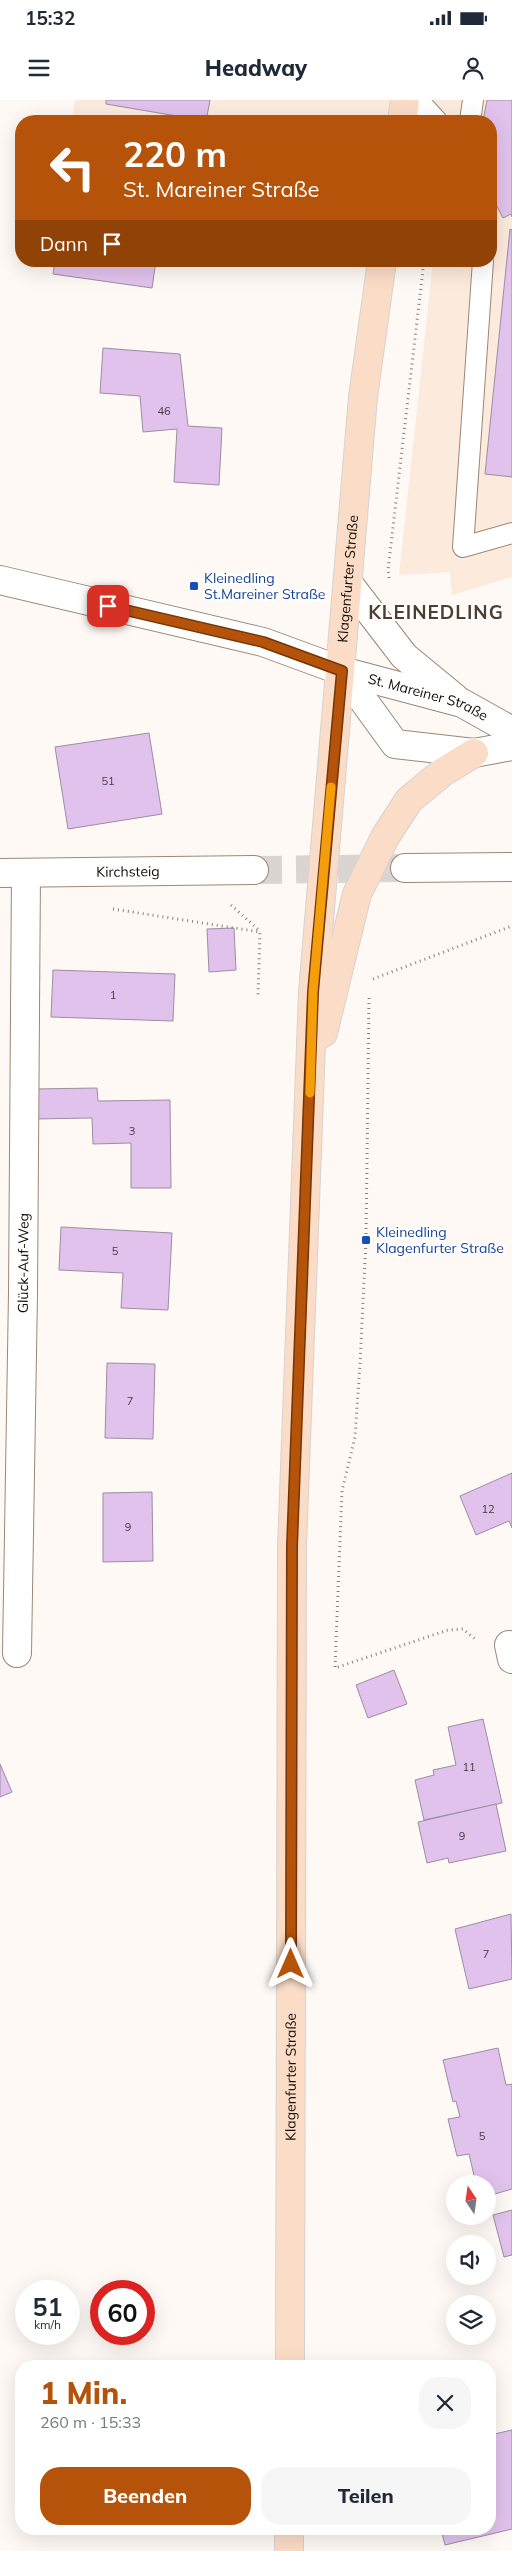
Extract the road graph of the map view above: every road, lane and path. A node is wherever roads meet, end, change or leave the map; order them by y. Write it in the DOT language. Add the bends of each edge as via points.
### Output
graph roads {
  1 [pos="405,100"];
  2 [pos="418,100"];
  3 [pos="473,100"];
  4 [pos="403,115"];
  5 [pos="432,115"];
  6 [pos="471,115"];
  7 [pos="381,267"];
  8 [pos="423,267"];
  9 [pos="483,267"];
  10 [pos="512,533"];
  11 [pos="0,580"];
  12 [pos="389,580"];
  13 [pos="348,583"];
  14 [pos="342,671"];
  15 [pos="462,703"];
  16 [pos="512,730"];
  17 [pos="512,746"];
  18 [pos="474,753"];
  19 [pos="512,866"];
  20 [pos="405,868"];
  21 [pos="254,870"];
  22 [pos="13,873"];
  23 [pos="105,907"];
  24 [pos="512,926"];
  25 [pos="370,980"];
  26 [pos="369,990"];
  27 [pos="258,995"];
  28 [pos="310,1088"];
  29 [pos="17,1652"];
  30 [pos="510,1652"];
  31 [pos="290,2360"];
  32 [pos="289,2535"];
  33 [pos="289,2551"];
  1 -- 4 [label="main road"];
  2 -- 5 [label="lane"];
  3 -- 6 [label="lane"];
  7 -- 13 [label="main road, Klagenfurter Straße" via="363,397"];
  8 -- 12 [label="path"];
  9 -- 10 [label="lane" via="464,547"];
  11 -- 14 [label="street, St. Mareiner Straße" via="263,642"];
  13 -- 14 [label="main road, Klagenfurter Straße"];
  13 -- 15 [label="street" via="404,656"];
  14 -- 15 [label="street, St. Mareiner Straße"];
  14 -- 18 [label="street, St. Mareiner Straße" via="395,744"];
  14 -- 28 [label="main road, Klagenfurter Straße" via="313,992"];
  15 -- 16 [label="street, St. Mareiner Straße"];
  17 -- 18 [label="street, St. Mareiner Straße"];
  18 -- 28 [label="main road" via="443,772 409,800 385,837 357,894"];
  19 -- 20 [label="street"];
  21 -- 22 [label="street, Kirchsteig"];
  22 -- 29 [label="street, Glück-Auf-Weg" via="23,1293"];
  23 -- 27 [label="path" via="260,932"];
  24 -- 25 [label="path"];
  26 -- 30 [label="path" via="366,1240 361,1345 355,1436 342,1490 335,1668 448,1630 464,1629 486,1648"];
  28 -- 31 [label="main road, Klagenfurter Straße" via="292,1546"];
  32 -- 33 [label="main road"];
}
